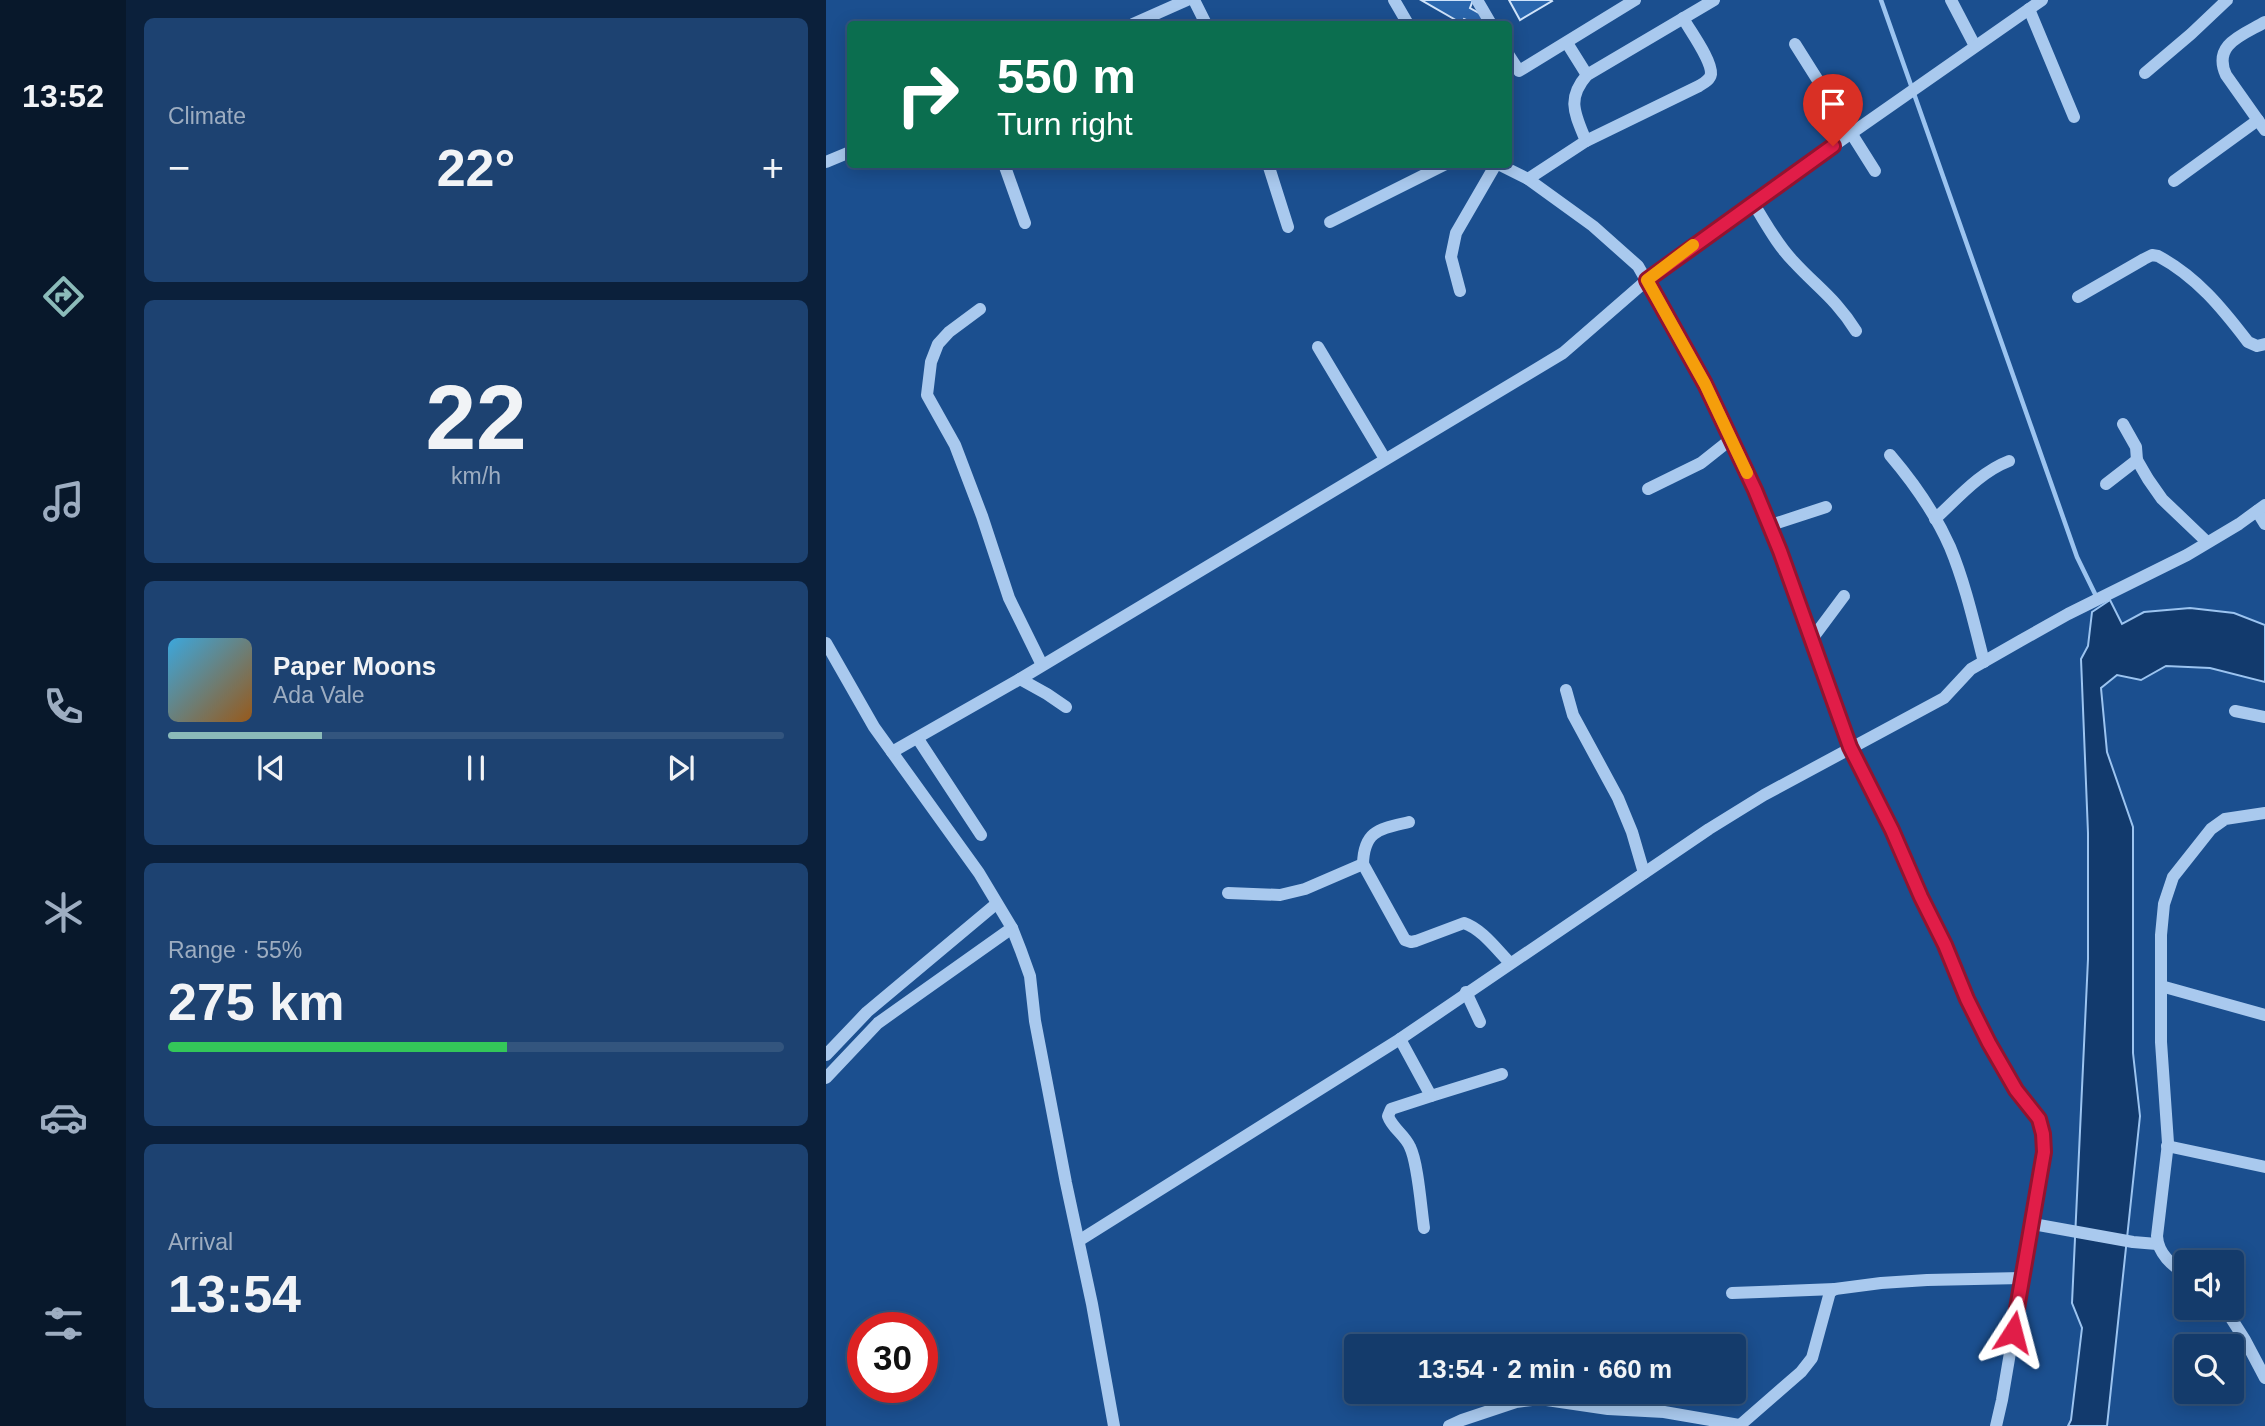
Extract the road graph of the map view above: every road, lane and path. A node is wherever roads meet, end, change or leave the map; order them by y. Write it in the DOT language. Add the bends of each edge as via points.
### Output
graph roads {
  1 [pos="1186,0"];
  2 [pos="1194,0"];
  3 [pos="1394,0"];
  4 [pos="1477,0"];
  5 [pos="1635,0"];
  6 [pos="1714,0"];
  7 [pos="1951,0"];
  8 [pos="2227,0"];
  9 [pos="2033,4"];
  10 [pos="1683,18"];
  11 [pos="1140,21"];
  12 [pos="1204,21"];
  13 [pos="1406,21"];
  14 [pos="1490,21"];
  15 [pos="2265,22"];
  16 [pos="1567,43"];
  17 [pos="1795,44"];
  18 [pos="1975,46"];
  19 [pos="2144,73"];
  20 [pos="1514,74"];
  21 [pos="1587,75"];
  22 [pos="2074,117"];
  23 [pos="2261,125"];
  24 [pos="1851,133"];
  25 [pos="1586,141"];
  26 [pos="847,153"];
  27 [pos="826,162"];
  28 [pos="1005,168"];
  29 [pos="1269,168"];
  30 [pos="1438,168"];
  31 [pos="1495,168"];
  32 [pos="1505,168"];
  33 [pos="1875,171"];
  34 [pos="1528,179"];
  35 [pos="2174,181"];
  36 [pos="1754,203"];
  37 [pos="1330,222"];
  38 [pos="1026,223"];
  39 [pos="1288,227"];
  40 [pos="1647,280"];
  41 [pos="1460,291"];
  42 [pos="2078,297"];
  43 [pos="980,309"];
  44 [pos="1856,331"];
  45 [pos="2265,344"];
  46 [pos="1318,346"];
  47 [pos="2123,424"];
  48 [pos="1730,440"];
  49 [pos="1890,455"];
  50 [pos="1385,458"];
  51 [pos="2137,460"];
  52 [pos="2009,461"];
  53 [pos="2106,484"];
  54 [pos="1648,489"];
  55 [pos="1826,507"];
  56 [pos="2261,508"];
  57 [pos="1935,519"];
  58 [pos="2265,524"];
  59 [pos="1770,525"];
  60 [pos="2207,542"];
  61 [pos="1844,596"];
  62 [pos="1812,639"];
  63 [pos="826,643"];
  64 [pos="1983,662"];
  65 [pos="1042,665"];
  66 [pos="1020,679"];
  67 [pos="1566,690"];
  68 [pos="1066,707"];
  69 [pos="2235,711"];
  70 [pos="2265,717"];
  71 [pos="918,739"];
  72 [pos="1850,747"];
  73 [pos="892,752"];
  74 [pos="2265,813"];
  75 [pos="1409,822"];
  76 [pos="981,835"];
  77 [pos="1363,864"];
  78 [pos="1644,873"];
  79 [pos="1228,893"];
  80 [pos="996,904"];
  81 [pos="1012,928"];
  82 [pos="1510,963"];
  83 [pos="2161,986"];
  84 [pos="1466,992"];
  85 [pos="2265,1015"];
  86 [pos="1480,1022"];
  87 [pos="1401,1038"];
  88 [pos="826,1055"];
  89 [pos="1502,1073"];
  90 [pos="826,1079"];
  91 [pos="1431,1096"];
  92 [pos="2167,1146"];
  93 [pos="2265,1167"];
  94 [pos="2033,1224"];
  95 [pos="1424,1228"];
  96 [pos="1080,1240"];
  97 [pos="2157,1244"];
  98 [pos="2174,1266"];
  99 [pos="2022,1278"];
  100 [pos="1835,1289"];
  101 [pos="1732,1293"];
  102 [pos="2233,1320"];
  103 [pos="2265,1378"];
  104 [pos="1114,1426"];
  105 [pos="1449,1426"];
  106 [pos="1739,1426"];
  107 [pos="1996,1426"];
  1 -- 11 [label="street"];
  2 -- 12 [label="street"];
  3 -- 13 [label="street"];
  4 -- 14 [label="street"];
  5 -- 16 [label="street"];
  6 -- 10 [label="street"];
  7 -- 18 [label="street"];
  8 -- 19 [label="street"];
  9 -- 18 [label="street"];
  9 -- 22 [label="street"];
  10 -- 21 [label="street"];
  10 -- 25 [label="street" via="1709,62 1709,79"];
  15 -- 23 [label="street" via="2231,42 2222,57 2226,75"];
  16 -- 20 [label="street"];
  16 -- 21 [label="street"];
  17 -- 24 [label="street"];
  18 -- 24 [label="street"];
  21 -- 25 [label="street" via="1576,88 1573,101"];
  23 -- 35 [label="street"];
  24 -- 33 [label="street"];
  24 -- 36 [label="street"];
  25 -- 34 [label="street"];
  26 -- 27 [label="street"];
  28 -- 38 [label="street"];
  29 -- 39 [label="street"];
  30 -- 37 [label="street"];
  31 -- 41 [label="street" via="1456,233 1451,257"];
  32 -- 34 [label="street"];
  34 -- 40 [label="street" via="1593,226"];
  36 -- 40 [label="street"];
  36 -- 44 [label="street" via="1779,244 1826,291"];
  40 -- 48 [label="street" via="1705,384"];
  40 -- 50 [label="street" via="1563,353"];
  42 -- 45 [label="street" via="2144,259 2158,256 2199,284 2248,342"];
  43 -- 65 [label="street" via="938,344 927,395 955,445 1009,598"];
  46 -- 50 [label="street"];
  47 -- 51 [label="street" via="2136,447"];
  48 -- 54 [label="street" via="1701,463"];
  48 -- 59 [label="street"];
  49 -- 57 [label="street"];
  50 -- 65 [label="street"];
  51 -- 53 [label="street"];
  51 -- 60 [label="street" via="2162,499"];
  52 -- 57 [label="street" via="1983,475"];
  55 -- 59 [label="street"];
  56 -- 58 [label="street"];
  56 -- 60 [label="street"];
  57 -- 64 [label="street" via="1958,570"];
  59 -- 62 [label="street"];
  60 -- 64 [label="street"];
  61 -- 62 [label="street"];
  62 -- 72 [label="street"];
  63 -- 73 [label="street"];
  64 -- 72 [label="street" via="1944,698"];
  65 -- 66 [label="street"];
  66 -- 68 [label="street"];
  66 -- 71 [label="street"];
  67 -- 78 [label="street" via="1573,715 1618,797"];
  69 -- 70 [label="street"];
  71 -- 73 [label="street"];
  71 -- 76 [label="street"];
  72 -- 78 [label="street" via="1764,795"];
  72 -- 94 [label="street" via="1989,1043 2039,1119 2044,1152"];
  73 -- 80 [label="street"];
  74 -- 83 [label="street" via="2225,819 2211,829 2174,877 2164,904"];
  75 -- 77 [label="street" via="1381,828 1368,837"];
  77 -- 79 [label="street" via="1280,895"];
  77 -- 82 [label="street" via="1405,940 1416,941 1464,923"];
  78 -- 82 [label="street"];
  80 -- 81 [label="street"];
  80 -- 88 [label="street" via="867,1012"];
  81 -- 90 [label="street" via="878,1023"];
  81 -- 96 [label="street" via="1030,976"];
  82 -- 84 [label="street"];
  83 -- 85 [label="street"];
  83 -- 92 [label="street"];
  84 -- 86 [label="street"];
  84 -- 87 [label="street"];
  87 -- 91 [label="street"];
  87 -- 96 [label="street"];
  89 -- 91 [label="street"];
  91 -- 95 [label="street" via="1391,1109 1388,1116 1411,1148"];
  92 -- 93 [label="street"];
  92 -- 97 [label="street"];
  94 -- 97 [label="street"];
  94 -- 99 [label="street"];
  96 -- 104 [label="street"];
  97 -- 98 [label="street"];
  99 -- 100 [label="street" via="1892,1282"];
  99 -- 107 [label="street"];
  100 -- 101 [label="street"];
  100 -- 106 [label="street" via="1830,1292 1812,1358"];
  102 -- 103 [label="street"];
  105 -- 106 [label="street" via="1516,1402 1540,1399 1664,1412"];
}
